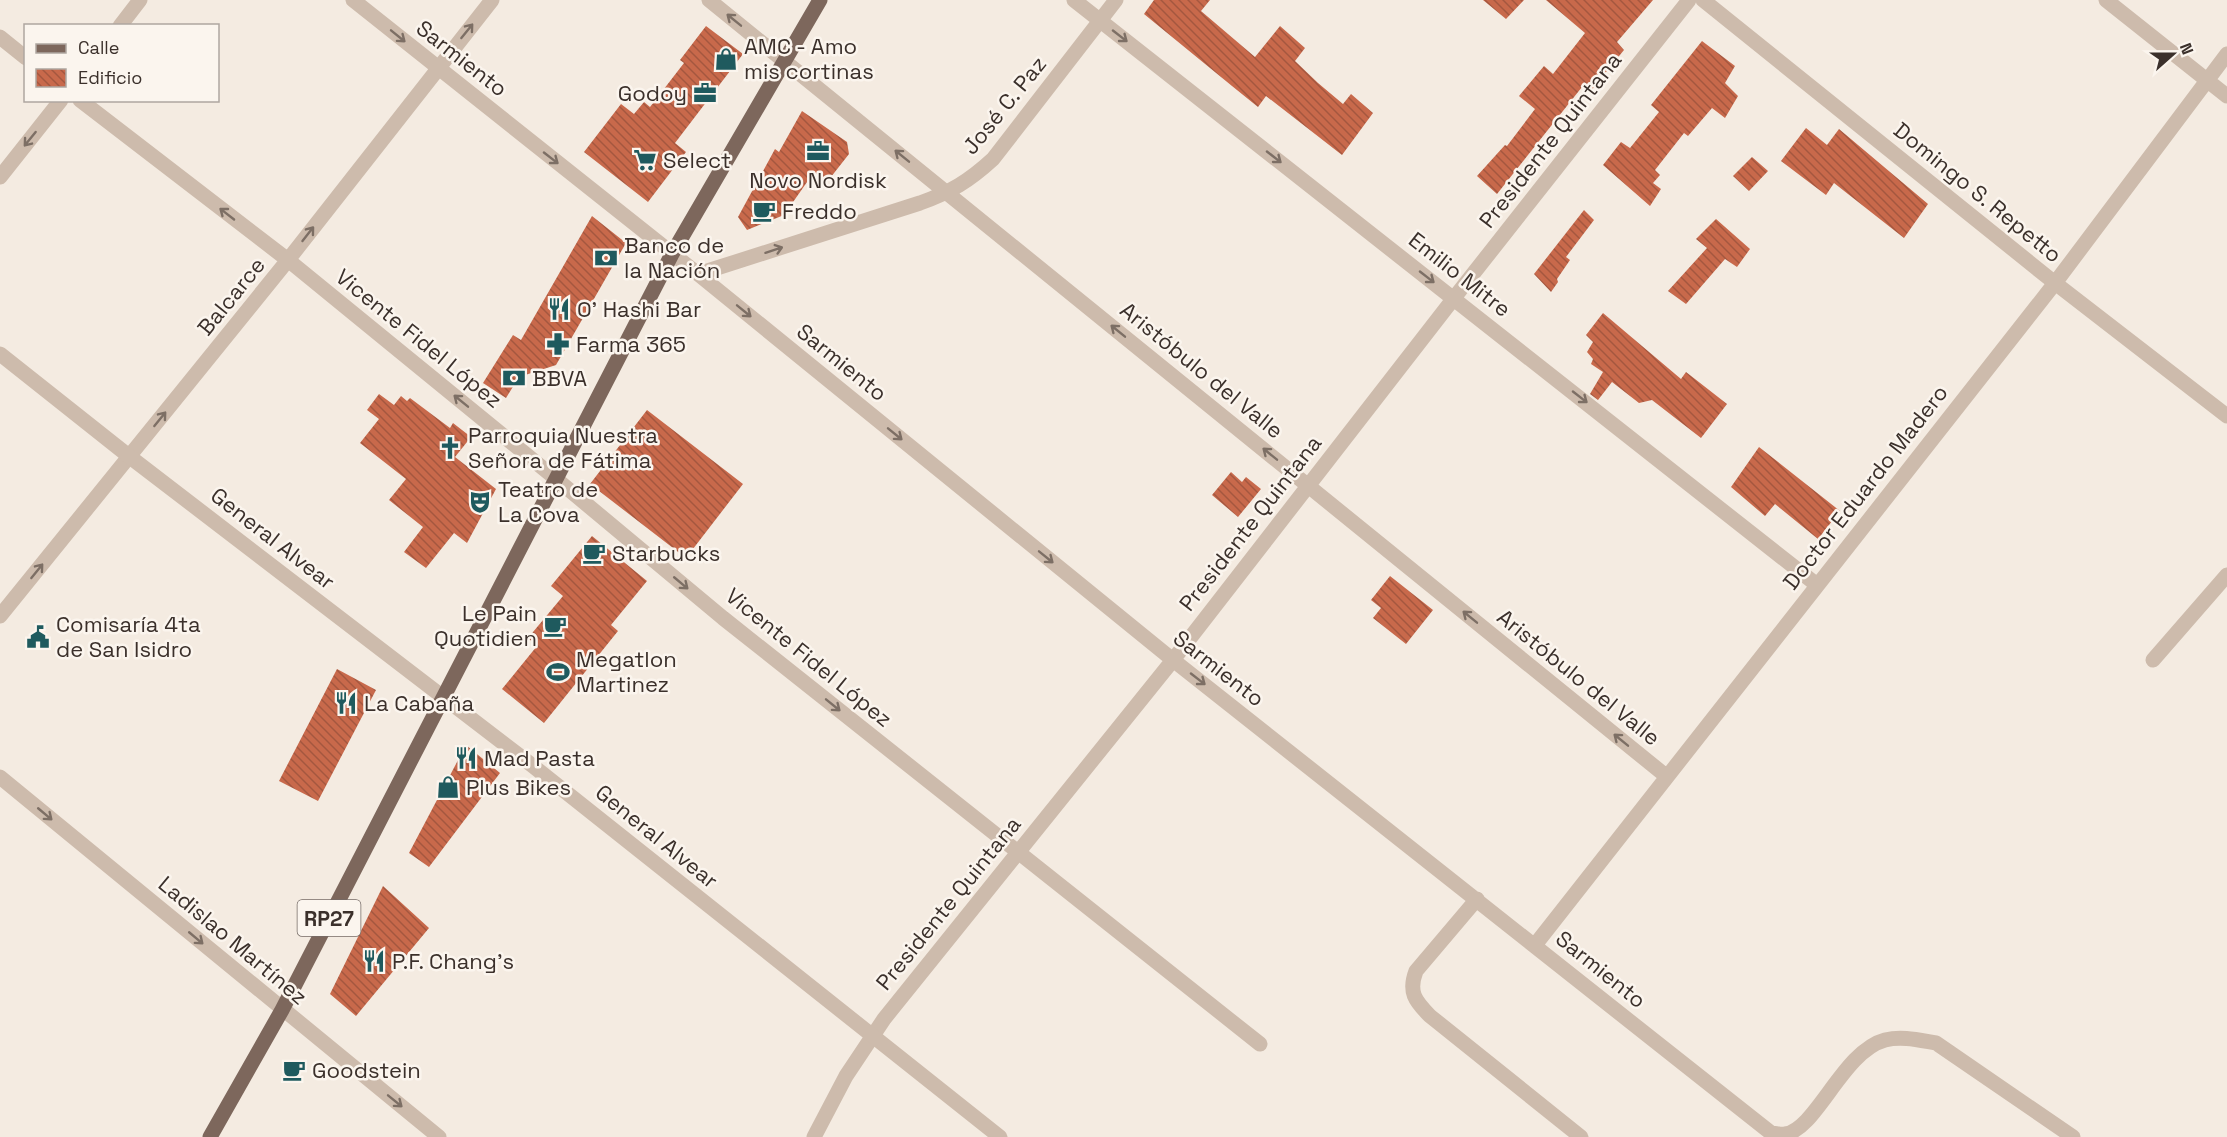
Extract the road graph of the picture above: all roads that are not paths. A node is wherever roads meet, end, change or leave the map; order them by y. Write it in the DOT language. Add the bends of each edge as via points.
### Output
graph roads {
  1 [pos="140,0"];
  2 [pos="353,0"];
  3 [pos="492,0"];
  4 [pos="709,0"];
  5 [pos="820,0"];
  6 [pos="1074,0"];
  7 [pos="1116,0"];
  8 [pos="1689,0"];
  9 [pos="1703,0"];
  10 [pos="2106,0"];
  11 [pos="1100,21"];
  12 [pos="122,24"];
  13 [pos="0,38"];
  14 [pos="2227,54"];
  15 [pos="24,56"];
  16 [pos="785,62"];
  17 [pos="438,68"];
  18 [pos="2206,80"];
  19 [pos="2227,96"];
  20 [pos="59,102"];
  21 [pos="83,102"];
  22 [pos="0,177"];
  23 [pos="947,193"];
  24 [pos="672,254"];
  25 [pos="288,260"];
  26 [pos="698,274"];
  27 [pos="2055,283"];
  28 [pos="1454,298"];
  29 [pos="0,354"];
  30 [pos="2227,416"];
  31 [pos="130,457"];
  32 [pos="555,478"];
  33 [pos="1308,485"];
  34 [pos="2227,575"];
  35 [pos="1817,585"];
  36 [pos="0,616"];
  37 [pos="1173,660"];
  38 [pos="2153,660"];
  39 [pos="444,698"];
  40 [pos="0,777"];
  41 [pos="1666,777"];
  42 [pos="1018,852"];
  43 [pos="1477,899"];
  44 [pos="1535,945"];
  45 [pos="282,1010"];
  46 [pos="872,1036"];
  47 [pos="1260,1044"];
  48 [pos="210,1137"];
  49 [pos="439,1137"];
  50 [pos="814,1137"];
  51 [pos="1000,1137"];
  52 [pos="1581,1137"];
  53 [pos="2073,1137"];
  1 -- 12 [label="street"];
  2 -- 17 [label="street, Sarmiento, one-way"];
  17 -- 3 [label="street, Balcarce, one-way"];
  16 -- 4 [label="street, Aristóbulo del Valle, one-way"];
  5 -- 16 [label="main road, RP27"];
  6 -- 11 [label="street, Emilio Mitre"];
  7 -- 11 [label="street, José C. Paz"];
  8 -- 28 [label="street, Presidente Quintana"];
  9 -- 27 [label="street, Domingo S. Repetto"];
  10 -- 18 [label="street"];
  11 -- 23 [label="street, José C. Paz" via="993,159 970,180"];
  11 -- 28 [label="street, Emilio Mitre, one-way"];
  13 -- 15 [label="street"];
  14 -- 18 [label="street, Doctor Eduardo Madero"];
  23 -- 16 [label="street, Aristóbulo del Valle, one-way"];
  16 -- 24 [label="main road, RP27"];
  17 -- 24 [label="street, Sarmiento, one-way"];
  25 -- 17 [label="street, Balcarce, one-way"];
  18 -- 19 [label="street"];
  18 -- 27 [label="street, Doctor Eduardo Madero"];
  20 -- 22 [label="street, one-way"];
  25 -- 21 [label="street, Vicente Fidel López, one-way"];
  26 -- 23 [label="street, José C. Paz, one-way"];
  33 -- 23 [label="street, Aristóbulo del Valle, one-way"];
  24 -- 26 [label="street, Sarmiento"];
  24 -- 32 [label="main road, RP27"];
  31 -- 25 [label="street, Balcarce, one-way"];
  32 -- 25 [label="street, Vicente Fidel López, one-way"];
  26 -- 37 [label="street, Sarmiento, one-way"];
  27 -- 30 [label="street, Domingo S. Repetto"];
  27 -- 35 [label="street, Doctor Eduardo Madero"];
  28 -- 33 [label="street, Presidente Quintana"];
  28 -- 35 [label="street, Emilio Mitre, one-way"];
  29 -- 31 [label="street, General Alvear"];
  36 -- 31 [label="street, Balcarce, one-way"];
  31 -- 39 [label="street, General Alvear"];
  32 -- 39 [label="main road, RP27"];
  32 -- 42 [label="street, Vicente Fidel López, one-way" via="723,618"];
  33 -- 37 [label="street, Presidente Quintana"];
  41 -- 33 [label="street, Aristóbulo del Valle, one-way"];
  34 -- 38 [label="street"];
  35 -- 41 [label="street, Doctor Eduardo Madero"];
  37 -- 42 [label="street, Presidente Quintana"];
  37 -- 43 [label="street, Sarmiento, one-way"];
  39 -- 45 [label="main road, RP27"];
  39 -- 46 [label="street, General Alvear"];
  40 -- 45 [label="street, Ladislao Martínez, one-way"];
  41 -- 44 [label="street, Doctor Eduardo Madero"];
  42 -- 46 [label="street, Presidente Quintana"];
  42 -- 47 [label="street, Vicente Fidel López"];
  43 -- 44 [label="street, Sarmiento"];
  43 -- 52 [label="street" via="1416,971 1412,981 1418,1004"];
  44 -- 53 [label="street, Sarmiento" via="1771,1133 1786,1134 1801,1127 1859,1054 1884,1041 1908,1038 1936,1043"];
  45 -- 48 [label="main road, RP27"];
  45 -- 49 [label="street, Ladislao Martínez, one-way"];
  46 -- 50 [label="street, Presidente Quintana"];
  46 -- 51 [label="street, General Alvear"];
}
